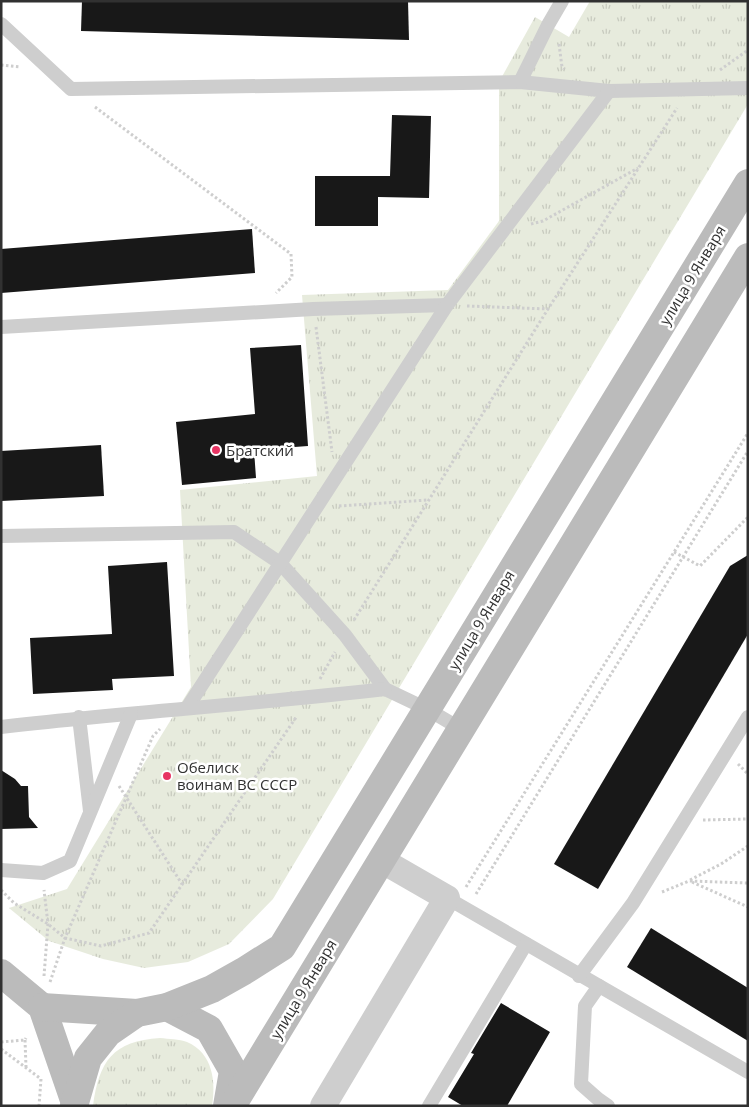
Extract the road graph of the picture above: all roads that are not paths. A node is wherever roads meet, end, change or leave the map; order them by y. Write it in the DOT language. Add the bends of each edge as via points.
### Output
graph roads {
  1 [pos="562,1"];
  2 [pos="1,24"];
  3 [pos="520,82"];
  4 [pos="748,88"];
  5 [pos="609,91"];
  6 [pos="748,183"];
  7 [pos="748,257"];
  8 [pos="446,305"];
  9 [pos="1,327"];
  10 [pos="1,536"];
  11 [pos="280,563"];
  12 [pos="385,689"];
  13 [pos="187,708"];
  14 [pos="427,709"];
  15 [pos="131,714"];
  16 [pos="748,717"];
  17 [pos="78,718"];
  18 [pos="1,727"];
  19 [pos="461,729"];
  20 [pos="90,813"];
  21 [pos="381,860"];
  22 [pos="1,870"];
  23 [pos="457,903"];
  24 [pos="526,944"];
  25 [pos="1,973"];
  26 [pos="579,976"];
  27 [pos="599,986"];
  28 [pos="42,1007"];
  29 [pos="167,1007"];
  30 [pos="137,1013"];
  31 [pos="748,1072"];
  32 [pos="74,1104"];
  33 [pos="227,1106"];
  34 [pos="232,1106"];
  35 [pos="323,1106"];
  36 [pos="429,1106"];
  37 [pos="608,1106"];
  1 -- 3 [label="lane"];
  2 -- 3 [label="lane" via="71,90"];
  3 -- 5 [label="lane"];
  4 -- 5 [label="lane"];
  5 -- 8 [label="lane"];
  6 -- 14 [label="main road, улица 9 Января"];
  7 -- 19 [label="main road, улица 9 Января"];
  8 -- 9 [label="lane" via="314,309"];
  8 -- 11 [label="lane"];
  10 -- 11 [label="lane" via="234,532"];
  11 -- 12 [label="lane" via="345,635"];
  11 -- 13 [label="lane"];
  12 -- 13 [label="lane"];
  12 -- 14 [label="lane"];
  13 -- 15 [label="lane"];
  14 -- 19 [label="lane"];
  14 -- 29 [label="main road, улица 9 Января" via="282,947 212,988"];
  15 -- 17 [label="lane"];
  15 -- 20 [label="lane"];
  16 -- 26 [label="lane" via="633,904"];
  17 -- 18 [label="lane"];
  17 -- 20 [label="lane"];
  19 -- 21 [label="main road, улица 9 Января"];
  20 -- 22 [label="lane" via="70,861 43,873"];
  21 -- 23 [label="street"];
  21 -- 34 [label="main road, улица 9 Января"];
  23 -- 24 [label="lane"];
  23 -- 35 [label="street"];
  24 -- 26 [label="lane"];
  24 -- 36 [label="lane"];
  25 -- 28 [label="main road"];
  26 -- 27 [label="lane"];
  27 -- 31 [label="lane"];
  27 -- 37 [label="lane" via="586,1006 581,1084"];
  28 -- 30 [label="main road"];
  28 -- 32 [label="main road"];
  29 -- 30 [label="main road, улица 9 Января"];
  29 -- 33 [label="main road" via="209,1030 233,1071"];
  30 -- 32 [label="main road" via="108,1033 88,1058"];
}
